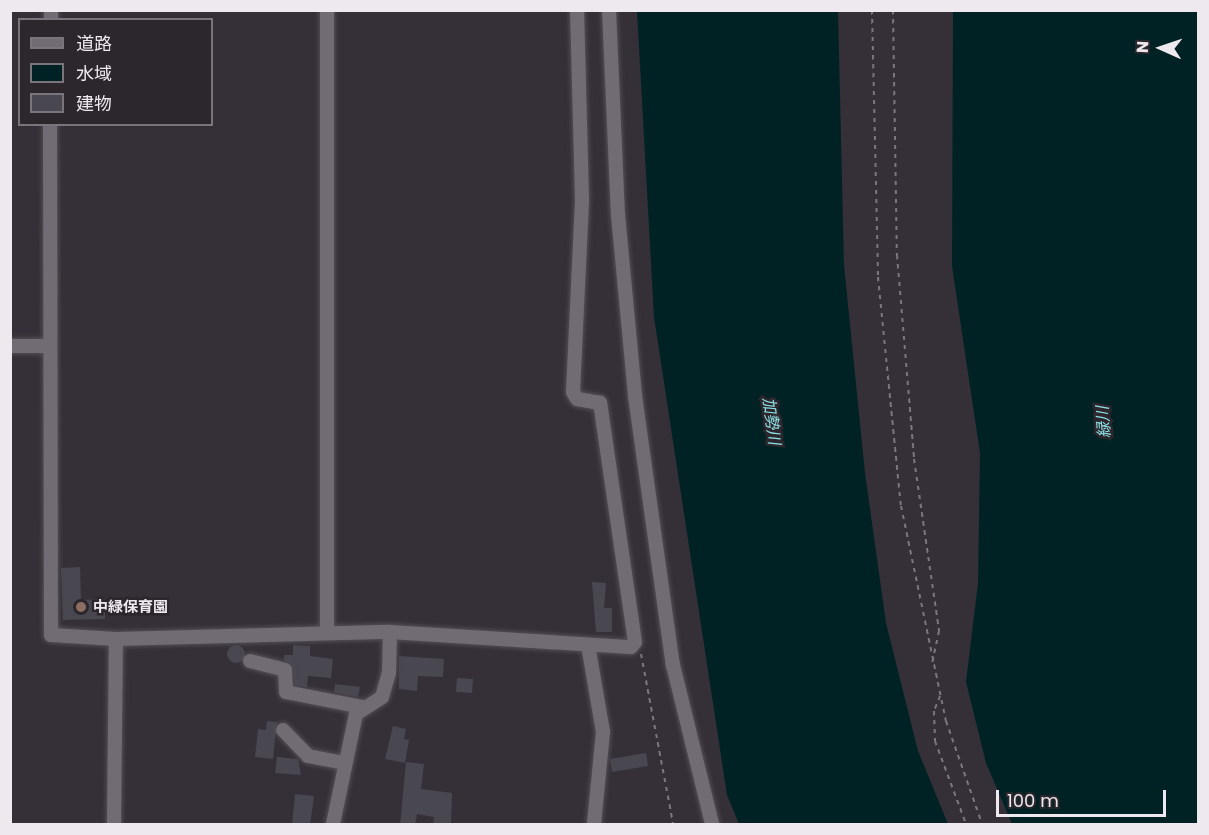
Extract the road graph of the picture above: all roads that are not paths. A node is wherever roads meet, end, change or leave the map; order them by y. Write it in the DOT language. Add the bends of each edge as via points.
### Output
graph roads {
  1 [pos="327,10"];
  2 [pos="576,10"];
  3 [pos="609,10"];
  4 [pos="50,126"];
  5 [pos="10,346"];
  6 [pos="49,346"];
  7 [pos="327,631"];
  8 [pos="390,632"];
  9 [pos="116,639"];
  10 [pos="588,645"];
  11 [pos="250,661"];
  12 [pos="362,707"];
  13 [pos="284,730"];
  14 [pos="345,763"];
  15 [pos="114,825"];
  16 [pos="333,825"];
  17 [pos="594,825"];
  18 [pos="712,825"];
  1 -- 7 [label="street"];
  2 -- 10 [label="street" via="582,199 573,392 577,399 600,403 635,642 616,649"];
  3 -- 18 [label="street" via="618,215 635,396 685,727"];
  4 -- 6 [label="street"];
  5 -- 6 [label="street"];
  6 -- 9 [label="street" via="51,635"];
  7 -- 8 [label="street"];
  7 -- 9 [label="street"];
  8 -- 10 [label="street"];
  8 -- 12 [label="street" via="390,673 382,697"];
  9 -- 15 [label="street"];
  10 -- 17 [label="street" via="603,732"];
  11 -- 12 [label="street" via="285,670 286,692"];
  12 -- 14 [label="street"];
  13 -- 14 [label="street" via="308,756"];
  14 -- 16 [label="street"];
}
